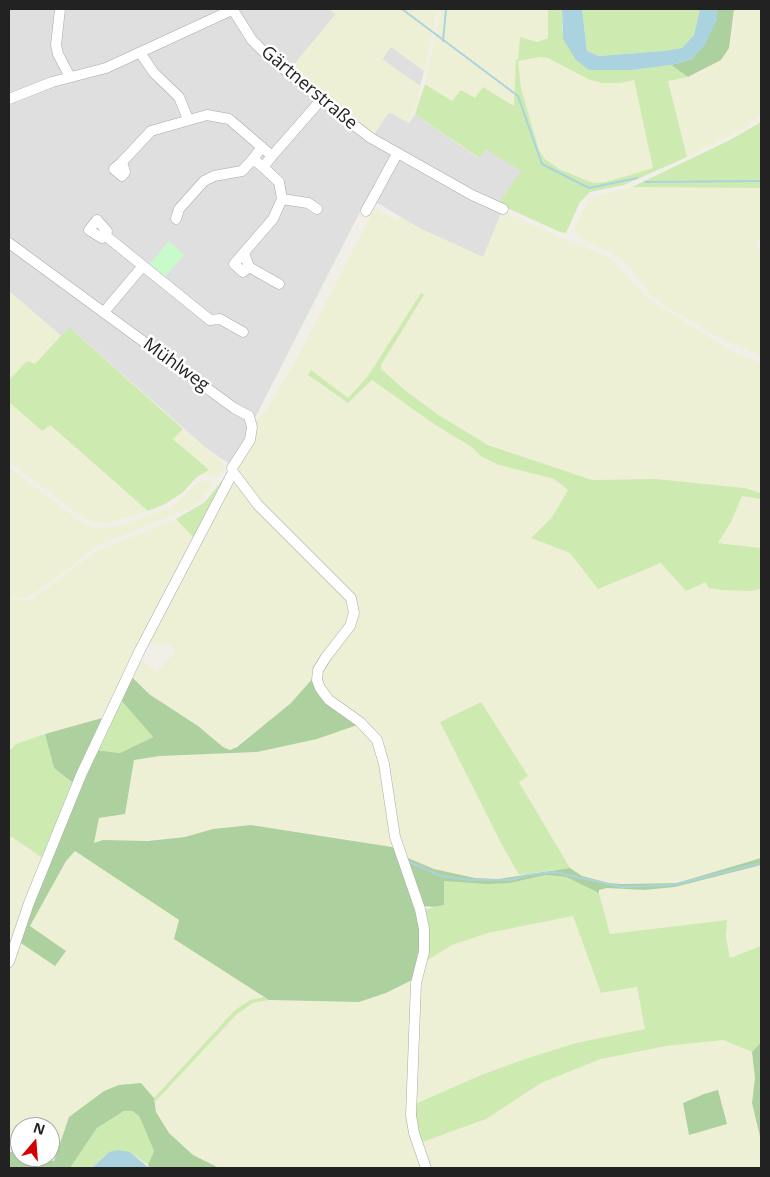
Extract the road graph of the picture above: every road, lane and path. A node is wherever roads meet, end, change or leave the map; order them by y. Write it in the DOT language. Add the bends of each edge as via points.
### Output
graph roads {
  1 [pos="60,9"];
  2 [pos="234,9"];
  3 [pos="140,54"];
  4 [pos="70,77"];
  5 [pos="9,99"];
  6 [pos="321,100"];
  7 [pos="188,119"];
  8 [pos="262,147"];
  9 [pos="398,154"];
  10 [pos="272,156"];
  11 [pos="252,159"];
  12 [pos="122,162"];
  13 [pos="263,168"];
  14 [pos="282,200"];
  15 [pos="317,209"];
  16 [pos="503,209"];
  17 [pos="366,212"];
  18 [pos="176,219"];
  19 [pos="106,236"];
  20 [pos="9,243"];
  21 [pos="142,267"];
  22 [pos="279,284"];
  23 [pos="104,312"];
  24 [pos="243,332"];
  25 [pos="233,472"];
  26 [pos="9,962"];
  27 [pos="426,1168"];
  1 -- 4 [label="street" via="56,45"];
  2 -- 3 [label="street"];
  2 -- 6 [label="street, Gärtnerstraße" via="252,40"];
  3 -- 4 [label="street" via="106,68"];
  3 -- 7 [label="street" via="179,97"];
  4 -- 5 [label="street"];
  6 -- 9 [label="street, Gärtnerstraße"];
  6 -- 10 [label="street"];
  7 -- 8 [label="street" via="207,115 229,119"];
  7 -- 12 [label="street" via="151,131"];
  8 -- 10 [label="street"];
  8 -- 11 [label="street"];
  9 -- 16 [label="street, Gärtnerstraße"];
  9 -- 17 [label="street"];
  10 -- 13 [label="street"];
  11 -- 13 [label="street"];
  11 -- 18 [label="street" via="242,170 204,181 179,209"];
  13 -- 14 [label="street" via="279,182"];
  14 -- 15 [label="street" via="308,203"];
  14 -- 22 [label="street" via="273,218 234,264 243,272 249,267"];
  19 -- 21 [label="street"];
  20 -- 23 [label="street, Mühlweg"];
  21 -- 23 [label="street"];
  21 -- 24 [label="street" via="210,320 220,319"];
  23 -- 25 [label="street, Mühlweg" via="249,416 252,427 250,440 232,468"];
  25 -- 26 [label="street" via="140,650 81,775 29,903"];
  25 -- 27 [label="street" via="258,505 351,598 354,613 350,626 318,670 317,680 329,700 360,722 377,740 387,780 395,837 420,909 424,952 416,983 411,1115"];
}
